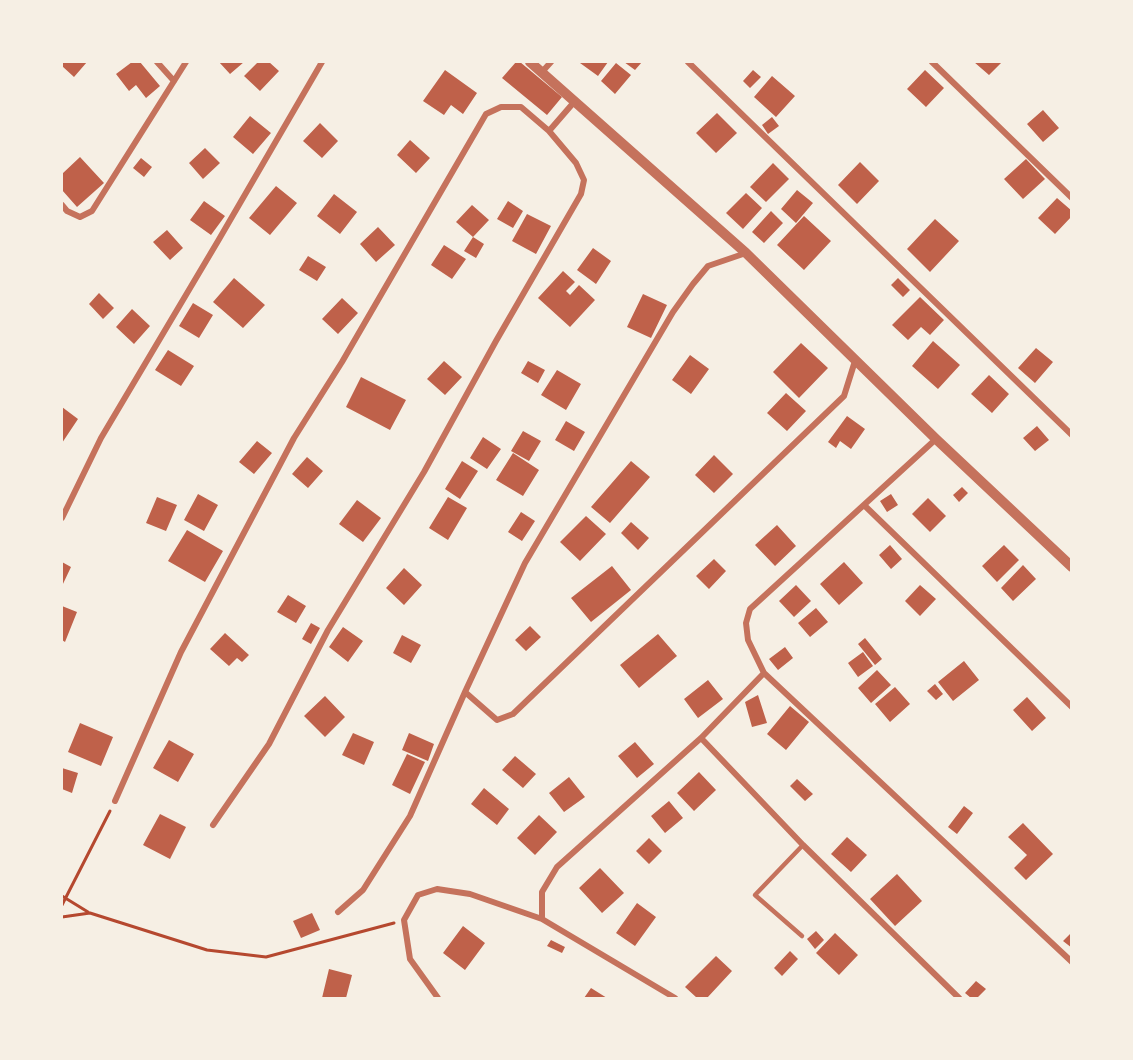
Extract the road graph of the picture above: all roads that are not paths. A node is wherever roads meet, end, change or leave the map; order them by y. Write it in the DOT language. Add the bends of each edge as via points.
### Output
graph roads {
  1 [pos="157,62"];
  2 [pos="186,62"];
  3 [pos="322,62"];
  4 [pos="530,62"];
  5 [pos="551,62"];
  6 [pos="688,62"];
  7 [pos="932,62"];
  8 [pos="541,73"];
  9 [pos="174,81"];
  10 [pos="575,101"];
  11 [pos="549,130"];
  12 [pos="1071,198"];
  13 [pos="62,205"];
  14 [pos="746,253"];
  15 [pos="855,361"];
  16 [pos="1071,435"];
  17 [pos="936,439"];
  18 [pos="864,505"];
  19 [pos="62,518"];
  20 [pos="1071,567"];
  21 [pos="764,673"];
  22 [pos="465,692"];
  23 [pos="1071,707"];
  24 [pos="700,738"];
  25 [pos="115,801"];
  26 [pos="213,825"];
  27 [pos="803,845"];
  28 [pos="338,912"];
  29 [pos="542,919"];
  30 [pos="802,936"];
  31 [pos="1071,962"];
  32 [pos="438,999"];
  33 [pos="675,999"];
  34 [pos="959,999"];
  1 -- 9 [label="street"];
  2 -- 9 [label="street"];
  3 -- 19 [label="street" via="101,438"];
  4 -- 8 [label="street"];
  5 -- 8 [label="street"];
  6 -- 16 [label="street"];
  7 -- 12 [label="street"];
  8 -- 10 [label="street"];
  9 -- 13 [label="street" via="92,211 80,217"];
  10 -- 11 [label="street"];
  10 -- 14 [label="street"];
  11 -- 25 [label="street" via="521,107 501,107 486,114 289,448 181,652"];
  11 -- 26 [label="street" via="576,163 584,180 581,194 424,472 328,630 269,744"];
  14 -- 15 [label="street"];
  14 -- 22 [label="street" via="708,266 673,312 525,563"];
  15 -- 17 [label="street"];
  15 -- 22 [label="street" via="844,396 513,714 497,720"];
  17 -- 18 [label="street"];
  17 -- 20 [label="street"];
  18 -- 21 [label="street" via="750,609 746,623 748,640"];
  18 -- 23 [label="street"];
  21 -- 24 [label="street"];
  21 -- 31 [label="street"];
  22 -- 28 [label="street" via="410,816 363,890"];
  24 -- 27 [label="street"];
  24 -- 29 [label="street" via="557,867 542,892"];
  27 -- 30 [label="lane" via="755,895"];
  27 -- 34 [label="street"];
  29 -- 32 [label="street" via="470,894 437,889 418,895 404,920 410,959"];
  29 -- 33 [label="street"];
}
